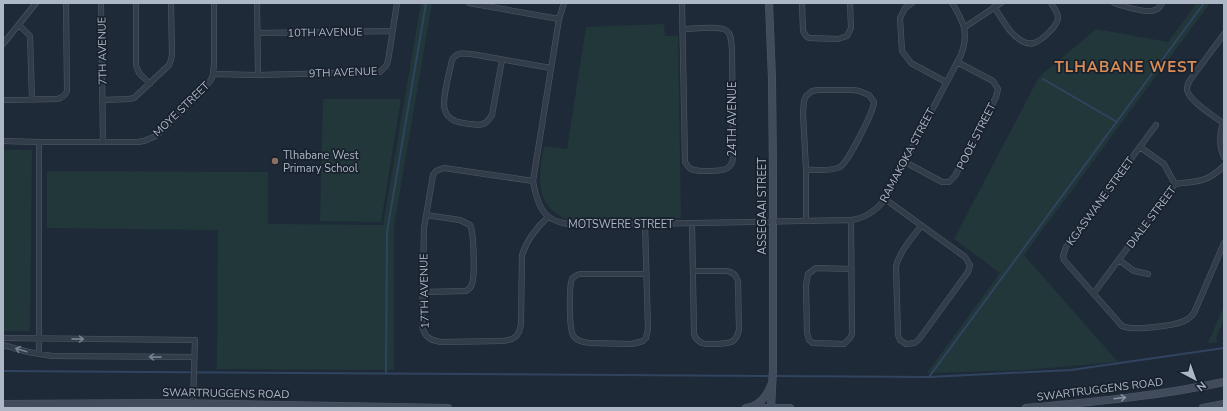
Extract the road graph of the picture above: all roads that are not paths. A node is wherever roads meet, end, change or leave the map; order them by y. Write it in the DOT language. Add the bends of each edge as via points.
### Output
graph roads {
  1 [pos="36,3"];
  2 [pos="66,3"];
  3 [pos="101,3"];
  4 [pos="136,3"];
  5 [pos="171,3"];
  6 [pos="214,3"];
  7 [pos="257,3"];
  8 [pos="397,3"];
  9 [pos="469,3"];
  10 [pos="564,3"];
  11 [pos="682,3"];
  12 [pos="769,3"];
  13 [pos="802,3"];
  14 [pos="850,3"];
  15 [pos="912,3"];
  16 [pos="952,3"];
  17 [pos="1001,3"];
  18 [pos="1051,3"];
  19 [pos="1114,3"];
  20 [pos="1162,3"];
  21 [pos="994,7"];
  22 [pos="559,19"];
  23 [pos="19,25"];
  24 [pos="965,27"];
  25 [pos="683,29"];
  26 [pos="392,31"];
  27 [pos="258,33"];
  28 [pos="1224,34"];
  29 [pos="3,44"];
  30 [pos="502,60"];
  31 [pos="957,62"];
  32 [pos="551,68"];
  33 [pos="213,74"];
  34 [pos="258,75"];
  35 [pos="946,82"];
  36 [pos="150,84"];
  37 [pos="32,99"];
  38 [pos="3,100"];
  39 [pos="102,100"];
  40 [pos="1224,122"];
  41 [pos="1156,124"];
  42 [pos="3,141"];
  43 [pos="39,142"];
  44 [pos="103,142"];
  45 [pos="1140,147"];
  46 [pos="1224,157"];
  47 [pos="905,162"];
  48 [pos="1224,166"];
  49 [pos="806,170"];
  50 [pos="533,181"];
  51 [pos="1175,184"];
  52 [pos="885,199"];
  53 [pos="426,215"];
  54 [pos="548,217"];
  55 [pos="851,220"];
  56 [pos="806,221"];
  57 [pos="773,222"];
  58 [pos="645,224"];
  59 [pos="692,224"];
  60 [pos="921,226"];
  61 [pos="1224,243"];
  62 [pos="1119,260"];
  63 [pos="851,269"];
  64 [pos="693,271"];
  65 [pos="646,274"];
  66 [pos="1148,274"];
  67 [pos="424,292"];
  68 [pos="1094,293"];
  69 [pos="3,338"];
  70 [pos="39,338"];
  71 [pos="3,344"];
  72 [pos="39,354"];
  73 [pos="194,357"];
  74 [pos="772,381"];
  75 [pos="1224,382"];
  76 [pos="3,404"];
  77 [pos="1224,404"];
  78 [pos="193,406"];
  79 [pos="448,408"];
  80 [pos="746,408"];
  81 [pos="757,408"];
  82 [pos="771,408"];
  83 [pos="790,408"];
  84 [pos="1026,408"];
  85 [pos="1202,408"];
  1 -- 23 [label="street"];
  2 -- 37 [label="street" via="66,94 60,99"];
  3 -- 39 [label="street, 7TH AVENUE"];
  4 -- 36 [label="street" via="136,65 139,73"];
  5 -- 36 [label="street, 7TH AVENUE" via="171,60"];
  6 -- 33 [label="street, MOYE STREET"];
  7 -- 27 [label="street"];
  8 -- 26 [label="street, 9TH AVENUE"];
  9 -- 22 [label="street"];
  10 -- 22 [label="street"];
  11 -- 25 [label="street, 24TH AVENUE"];
  12 -- 57 [label="main road, ASSEGAAI STREET"];
  13 -- 14 [label="street" via="804,34 809,38 838,39 848,36 851,28"];
  15 -- 35 [label="street" via="905,8 900,18 902,51 911,62"];
  16 -- 24 [label="street, RAMAKOKA STREET"];
  17 -- 21 [label="street"];
  18 -- 21 [label="street" via="1058,15 1056,24 1033,43 1022,41 1015,36"];
  19 -- 20 [label="street" via="1151,11 1159,8"];
  21 -- 24 [label="street"];
  22 -- 32 [label="street"];
  23 -- 29 [label="street"];
  23 -- 37 [label="street" via="30,36"];
  24 -- 31 [label="street, RAMAKOKA STREET" via="964,47"];
  25 -- 25 [label="street, 24TH AVENUE" via="722,28 730,35 733,156 731,164 724,170 693,169 685,162"];
  26 -- 27 [label="street, 10TH AVENUE"];
  26 -- 34 [label="street, 9TH AVENUE" via="386,66 380,72"];
  27 -- 34 [label="street"];
  28 -- 40 [label="street" via="1190,80 1187,90 1194,101"];
  30 -- 30 [label="street" via="464,53 455,56 444,100 444,109 450,118 478,125 488,121 492,115"];
  30 -- 32 [label="street"];
  31 -- 35 [label="street, RAMAKOKA STREET"];
  31 -- 47 [label="street, POOE STREET" via="993,81 998,89 958,171 952,180 942,182"];
  32 -- 50 [label="street"];
  33 -- 34 [label="street, 9TH AVENUE"];
  33 -- 44 [label="street, MOYE STREET" via="209,84 156,136 137,142"];
  35 -- 47 [label="street, RAMAKOKA STREET"];
  36 -- 39 [label="street, 7TH AVENUE" via="134,98"];
  37 -- 38 [label="street"];
  39 -- 44 [label="street, 7TH AVENUE"];
  40 -- 46 [label="street" via="1220,140"];
  41 -- 45 [label="street, KGASWANE STREET"];
  42 -- 43 [label="street, MOYE STREET"];
  43 -- 44 [label="street, MOYE STREET"];
  43 -- 70 [label="street"];
  45 -- 51 [label="street" via="1164,164"];
  45 -- 68 [label="street, KGASWANE STREET" via="1064,252 1064,260"];
  47 -- 52 [label="street, RAMAKOKA STREET"];
  48 -- 51 [label="street, DIALE STREET" via="1204,180"];
  49 -- 49 [label="street" via="803,113 808,93 827,89 853,90 869,95 874,102 872,110 843,164 835,169"];
  49 -- 56 [label="street"];
  50 -- 53 [label="street, 17TH AVENUE" via="439,169 433,174"];
  50 -- 54 [label="street" via="538,204"];
  51 -- 62 [label="street, DIALE STREET"];
  52 -- 55 [label="street, RAMAKOKA STREET" via="870,214"];
  52 -- 60 [label="street"];
  53 -- 67 [label="street, 17TH AVENUE"];
  53 -- 67 [label="street" via="460,220 470,225 473,234 473,279 466,291"];
  54 -- 58 [label="street, MOTSWERE STREET" via="569,225"];
  54 -- 67 [label="street, 17TH AVENUE" via="530,236 522,255 521,324 516,337 502,341 440,342 429,339 422,326"];
  55 -- 56 [label="street, RAMAKOKA STREET"];
  55 -- 63 [label="street"];
  56 -- 57 [label="street, RAMAKOKA STREET"];
  57 -- 59 [label="street, MOTSWERE STREET"];
  57 -- 74 [label="main road, ASSEGAAI STREET"];
  58 -- 59 [label="street, MOTSWERE STREET"];
  58 -- 65 [label="street"];
  59 -- 64 [label="street"];
  60 -- 60 [label="street" via="967,260 969,269 920,338 915,343 906,344 898,335 896,266 898,258"];
  61 -- 68 [label="street, KGASWANE STREET" via="1194,313 1185,321 1137,329 1127,328 1118,322"];
  62 -- 66 [label="street" via="1134,271"];
  62 -- 68 [label="street, DIALE STREET"];
  63 -- 63 [label="street" via="852,334 844,344 816,344 807,333 808,274 816,268"];
  64 -- 64 [label="street" via="727,271 736,277 739,330 730,342 706,344 695,338"];
  65 -- 65 [label="street" via="648,329 643,341 632,344 589,343 578,340 573,335 570,284 575,276"];
  69 -- 70 [label="street"];
  70 -- 72 [label="street"];
  70 -- 73 [label="street, one-way" via="195,340"];
  72 -- 71 [label="street, one-way"];
  73 -- 72 [label="street, one-way"];
  73 -- 78 [label="street"];
  74 -- 80 [label="main road" via="758,404"];
  74 -- 82 [label="main road, ASSEGAAI STREET"];
  84 -- 75 [label="main road, SWARTRUGGENS ROAD, one-way" via="1127,398"];
  76 -- 78 [label="main road, SWARTRUGGENS ROAD" via="130,402"];
  77 -- 85 [label="main road"];
  78 -- 79 [label="main road, SWARTRUGGENS ROAD"];
  81 -- 82 [label="main road"];
  82 -- 83 [label="main road"];
}
